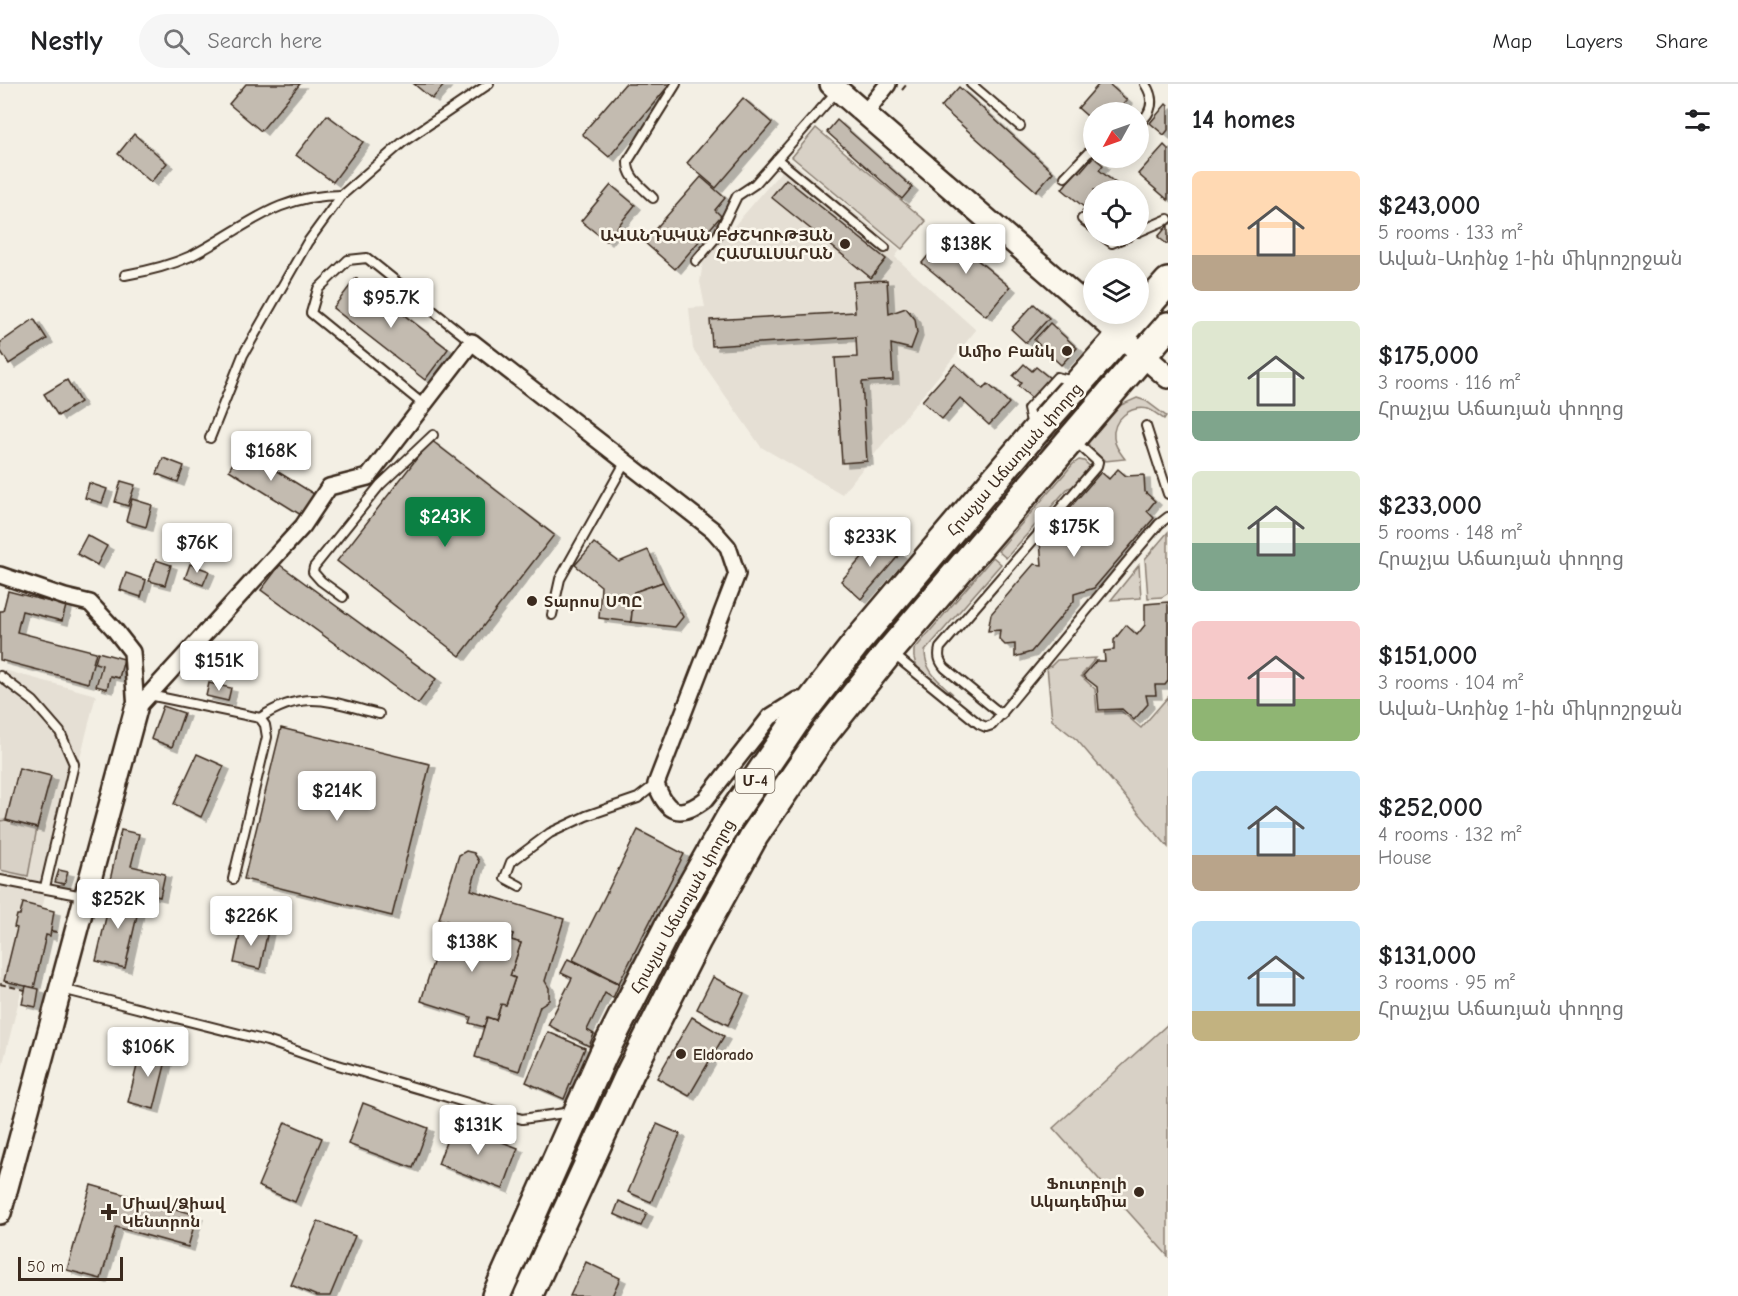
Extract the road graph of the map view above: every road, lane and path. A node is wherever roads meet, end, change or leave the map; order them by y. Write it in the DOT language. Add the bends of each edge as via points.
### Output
graph roads {
  1 [pos="489,84"];
  2 [pos="676,84"];
  3 [pos="888,84"];
  4 [pos="971,84"];
  5 [pos="1145,84"];
  6 [pos="834,87"];
  7 [pos="1149,111"];
  8 [pos="865,113"];
  9 [pos="1020,126"];
  10 [pos="1083,158"];
  11 [pos="777,159"];
  12 [pos="1065,177"];
  13 [pos="342,195"];
  14 [pos="653,198"];
  15 [pos="1168,219"];
  16 [pos="1149,227"];
  17 [pos="885,248"];
  18 [pos="696,261"];
  19 [pos="125,275"];
  20 [pos="1168,282"];
  21 [pos="1083,303"];
  22 [pos="1108,324"];
  23 [pos="1168,326"];
  24 [pos="1122,336"];
  25 [pos="472,342"];
  26 [pos="1143,356"];
  27 [pos="1168,378"];
  28 [pos="424,405"];
  29 [pos="1146,426"];
  30 [pos="433,435"];
  31 [pos="210,438"];
  32 [pos="1072,438"];
  33 [pos="626,461"];
  34 [pos="374,481"];
  35 [pos="1168,494"];
  36 [pos="1168,517"];
  37 [pos="0,575"];
  38 [pos="343,597"];
  39 [pos="552,615"];
  40 [pos="890,651"];
  41 [pos="0,676"];
  42 [pos="812,700"];
  43 [pos="143,702"];
  44 [pos="379,714"];
  45 [pos="1002,715"];
  46 [pos="260,718"];
  47 [pos="656,784"];
  48 [pos="233,879"];
  49 [pos="0,880"];
  50 [pos="520,886"];
  51 [pos="45,887"];
  52 [pos="85,897"];
  53 [pos="0,984"];
  54 [pos="61,989"];
  55 [pos="25,990"];
  56 [pos="579,1111"];
  57 [pos="0,1213"];
  58 [pos="496,1296"];
  59 [pos="528,1296"];
  1 -- 13 [label="lane" via="403,142"];
  2 -- 14 [label="lane" via="628,161 631,176"];
  3 -- 8 [label="street"];
  4 -- 9 [label="lane"];
  5 -- 7 [label="lane" via="1151,93"];
  6 -- 8 [label="street"];
  6 -- 11 [label="lane"];
  8 -- 21 [label="street"];
  10 -- 12 [label="lane"];
  11 -- 17 [label="lane"];
  11 -- 18 [label="lane" via="755,184 736,196 718,235"];
  13 -- 19 [label="lane" via="297,199 258,216 191,255 160,268"];
  13 -- 31 [label="lane" via="307,243 243,355"];
  15 -- 16 [label="lane"];
  20 -- 24 [label="highway, Հրաչյա Աճառյան փողոց / Մ-4"];
  22 -- 24 [label="street"];
  23 -- 26 [label="highway, Հրաչյա Աճառյան փողոց / Մ-4"];
  24 -- 26 [label="street"];
  24 -- 42 [label="highway, Հրաչյա Աճառյան փողոց / Մ-4" via="1034,433"];
  25 -- 28 [label="street"];
  25 -- 28 [label="lane" via="367,258 348,260 318,290 311,313"];
  25 -- 33 [label="street"];
  26 -- 27 [label="street"];
  26 -- 32 [label="highway, Հրաչյա Աճառյան փողոց / Մ-4"];
  28 -- 34 [label="street"];
  29 -- 35 [label="lane"];
  30 -- 34 [label="lane"];
  32 -- 40 [label="highway, Հրաչյա Աճառյան փողոց / Մ-4"];
  32 -- 45 [label="lane" via="1098,464 938,654 945,668"];
  33 -- 39 [label="lane" via="560,579"];
  33 -- 47 [label="street" via="713,530 728,547 737,574"];
  34 -- 38 [label="lane" via="314,567 313,573"];
  34 -- 43 [label="street" via="329,487 303,526"];
  36 -- 45 [label="lane"];
  37 -- 43 [label="street" via="90,603 132,652"];
  40 -- 45 [label="lane" via="979,724 992,725"];
  40 -- 59 [label="highway, Հրաչյա Աճառյան փողոց / Մ-4" via="822,736 754,836 630,1073"];
  41 -- 51 [label="lane" via="33,701 60,732 74,764"];
  42 -- 47 [label="street" via="797,700 770,717 706,799 694,808 677,811 667,805"];
  42 -- 56 [label="highway, Հրաչյա Աճառյան փողոց / Մ-4" via="731,816 708,856 656,950"];
  43 -- 46 [label="lane"];
  43 -- 52 [label="street"];
  44 -- 46 [label="lane" via="317,699 286,703"];
  46 -- 48 [label="lane" via="267,737"];
  47 -- 50 [label="lane" via="638,798 586,816 530,846 511,862 505,878"];
  49 -- 51 [label="lane"];
  51 -- 52 [label="lane"];
  52 -- 54 [label="street"];
  53 -- 55 [label="path"];
  54 -- 56 [label="lane" via="267,1041 522,1119"];
  54 -- 57 [label="street"];
  56 -- 58 [label="highway, Հրաչյա Աճառյան փողոց / Մ-4"];
}
